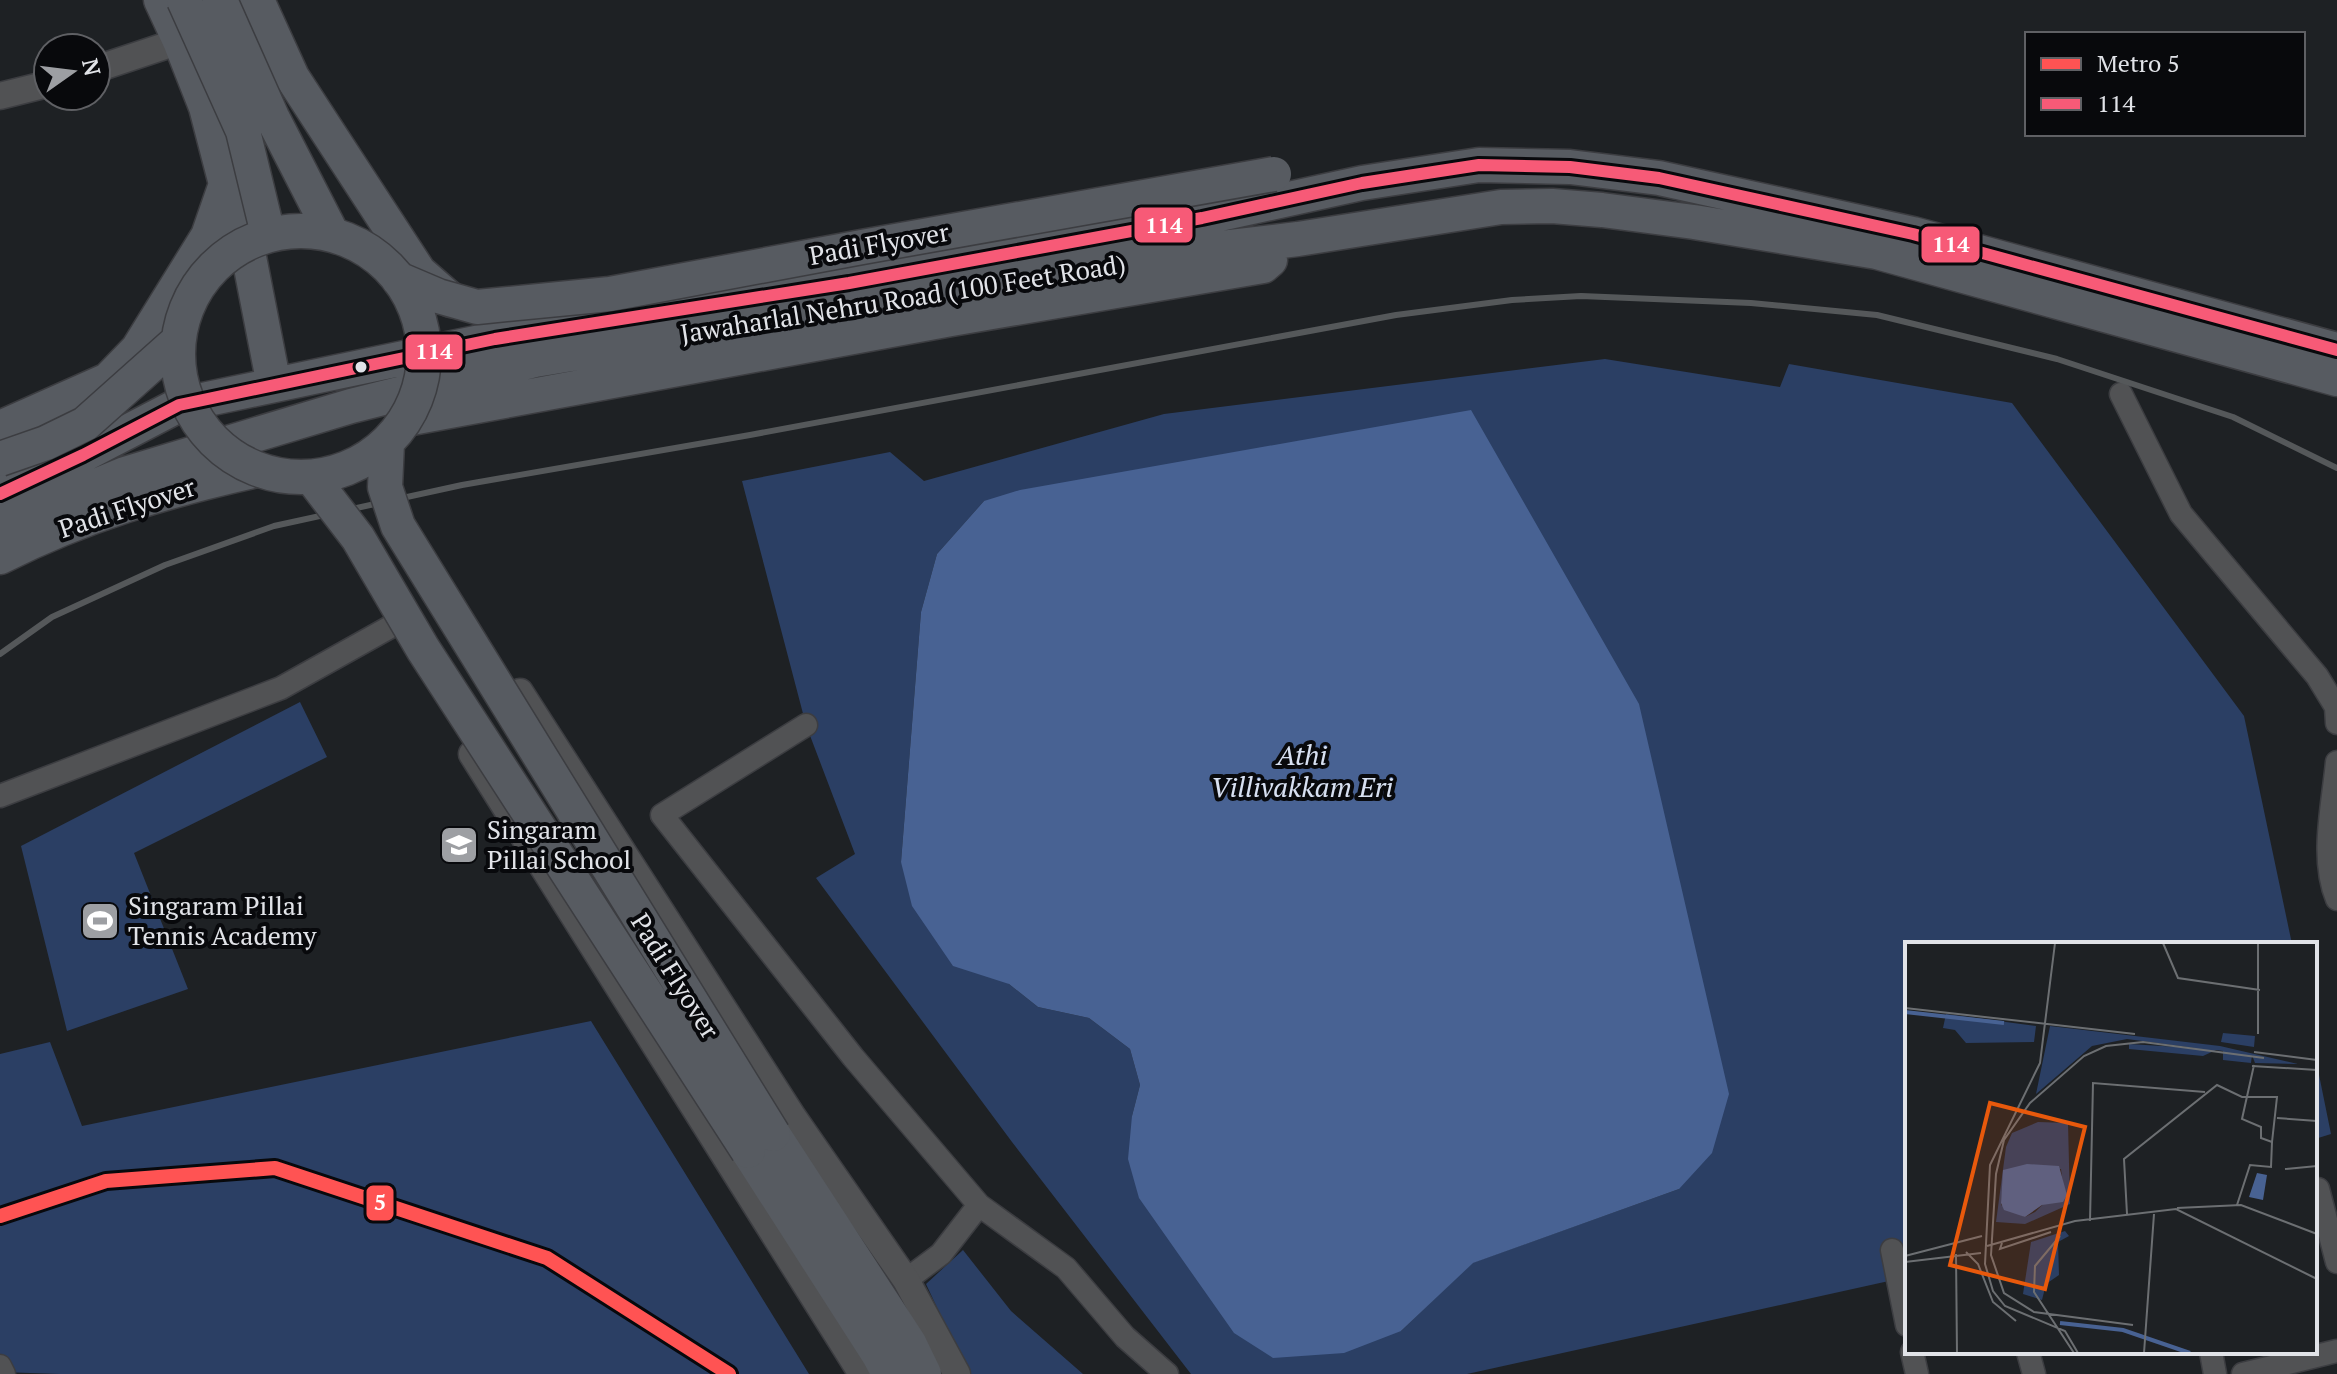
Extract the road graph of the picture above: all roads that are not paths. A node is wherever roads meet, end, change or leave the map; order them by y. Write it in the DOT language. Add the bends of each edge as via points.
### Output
graph roads {
  1 [pos="161,0"];
  2 [pos="184,0"];
  3 [pos="220,0"];
  4 [pos="257,0"];
  5 [pos="180,41"];
  6 [pos="112,64"];
  7 [pos="292,77"];
  8 [pos="32,88"];
  9 [pos="0,96"];
  10 [pos="206,107"];
  11 [pos="1362,183"];
  12 [pos="226,184"];
  13 [pos="268,234"];
  14 [pos="332,234"];
  15 [pos="1298,239"];
  16 [pos="398,279"];
  17 [pos="495,339"];
  18 [pos="178,341"];
  19 [pos="2337,350"];
  20 [pos="2337,379"];
  21 [pos="274,385"];
  22 [pos="2121,394"];
  23 [pos="31,414"];
  24 [pos="0,428"];
  25 [pos="397,431"];
  26 [pos="0,459"];
  27 [pos="52,470"];
  28 [pos="257,470"];
  29 [pos="312,478"];
  30 [pos="0,494"];
  31 [pos="0,526"];
  32 [pos="0,557"];
  33 [pos="392,626"];
  34 [pos="2337,723"];
  35 [pos="806,725"];
  36 [pos="2337,762"];
  37 [pos="0,796"];
  38 [pos="2337,899"];
  39 [pos="2323,1187"];
  40 [pos="979,1205"];
  41 [pos="1892,1250"];
  42 [pos="2337,1262"];
  43 [pos="906,1280"];
  44 [pos="1905,1315"];
  45 [pos="2337,1351"];
  46 [pos="1912,1354"];
  47 [pos="2029,1354"];
  48 [pos="2211,1354"];
  49 [pos="2314,1354"];
  50 [pos="2317,1354"];
  51 [pos="2291,1357"];
  52 [pos="0,1366"];
  53 [pos="4,1374"];
  54 [pos="862,1374"];
  55 [pos="889,1374"];
  56 [pos="924,1374"];
  57 [pos="957,1374"];
  58 [pos="1167,1374"];
  59 [pos="1917,1374"];
  60 [pos="2034,1374"];
  61 [pos="2215,1374"];
  62 [pos="2243,1374"];
  1 -- 5 [label="main road"];
  2 -- 13 [label="main road, bridge" via="243,131"];
  3 -- 14 [label="main road, bridge"];
  4 -- 7 [label="main road"];
  5 -- 6 [label="street"];
  5 -- 10 [label="main road"];
  7 -- 10 [label="main road"];
  7 -- 17 [label="main road" via="419,272"];
  8 -- 9 [label="street"];
  10 -- 12 [label="main road"];
  11 -- 16 [label="main road, Padi Flyover, bridge" via="1299,171 1274,174 610,294 477,307"];
  11 -- 17 [label="main road, Jawaharlal Nehru Road (100 Feet Road)" via="849,283"];
  11 -- 19 [label="main road, Jawaharlal Nehru Road (100 Feet Road)" via="1479,165 1570,167 1659,178 1913,234"];
  12 -- 21 [label="main road" via="249,257"];
  12 -- 23 [label="main road" via="208,236 138,349 108,380"];
  13 -- 14 [label="main road, Padi Flyover, bridge"];
  13 -- 18 [label="main road, Padi Flyover, bridge" via="234,249 207,273 187,305"];
  14 -- 16 [label="main road, Padi Flyover, bridge" via="369,251"];
  15 -- 20 [label="main road, Jawaharlal Nehru Road (100 Feet Road)" via="1501,207 1577,208 1694,222 1877,252"];
  15 -- 25 [label="main road, Padi Flyover" via="1263,266 935,322"];
  15 -- 31 [label="main road, Jawaharlal Nehru Road (100 Feet Road)" via="1196,251 535,360 351,406 125,474"];
  16 -- 25 [label="main road, Padi Flyover, bridge" via="422,333 424,363 418,392"];
  17 -- 21 [label="main road, Jawaharlal Nehru Road (100 Feet Road)"];
  18 -- 26 [label="main road, bridge" via="85,424"];
  18 -- 28 [label="main road, Padi Flyover, bridge" via="180,381 196,419 222,450"];
  21 -- 27 [label="main road, Jawaharlal Nehru Road (100 Feet Road)" via="179,405"];
  22 -- 34 [label="street" via="2181,514 2317,676 2336,707"];
  23 -- 24 [label="main road"];
  23 -- 27 [label="main road"];
  25 -- 29 [label="main road, Padi Flyover, bridge" via="353,467"];
  25 -- 56 [label="main road, Padi Flyover, bridge" via="385,487 398,526"];
  27 -- 30 [label="main road, Jawaharlal Nehru Road (100 Feet Road)"];
  28 -- 29 [label="main road, Padi Flyover, bridge"];
  28 -- 32 [label="main road, Padi Flyover" via="128,503"];
  29 -- 55 [label="main road, Padi Flyover, bridge" via="358,538 423,649"];
  33 -- 37 [label="street" via="281,688"];
  33 -- 43 [label="street" via="449,591 457,595 793,1117"];
  33 -- 54 [label="street"];
  35 -- 40 [label="street" via="662,815 853,1057"];
  36 -- 38 [label="street" via="2329,852"];
  39 -- 42 [label="street"];
  40 -- 43 [label="street" via="941,1254"];
  40 -- 58 [label="street" via="1066,1268 1125,1337"];
  41 -- 44 [label="street"];
  43 -- 57 [label="street"];
  45 -- 50 [label="street"];
  46 -- 59 [label="street"];
  47 -- 60 [label="street"];
  48 -- 61 [label="street"];
  49 -- 51 [label="street"];
  51 -- 62 [label="street"];
  52 -- 53 [label="street"];
}
